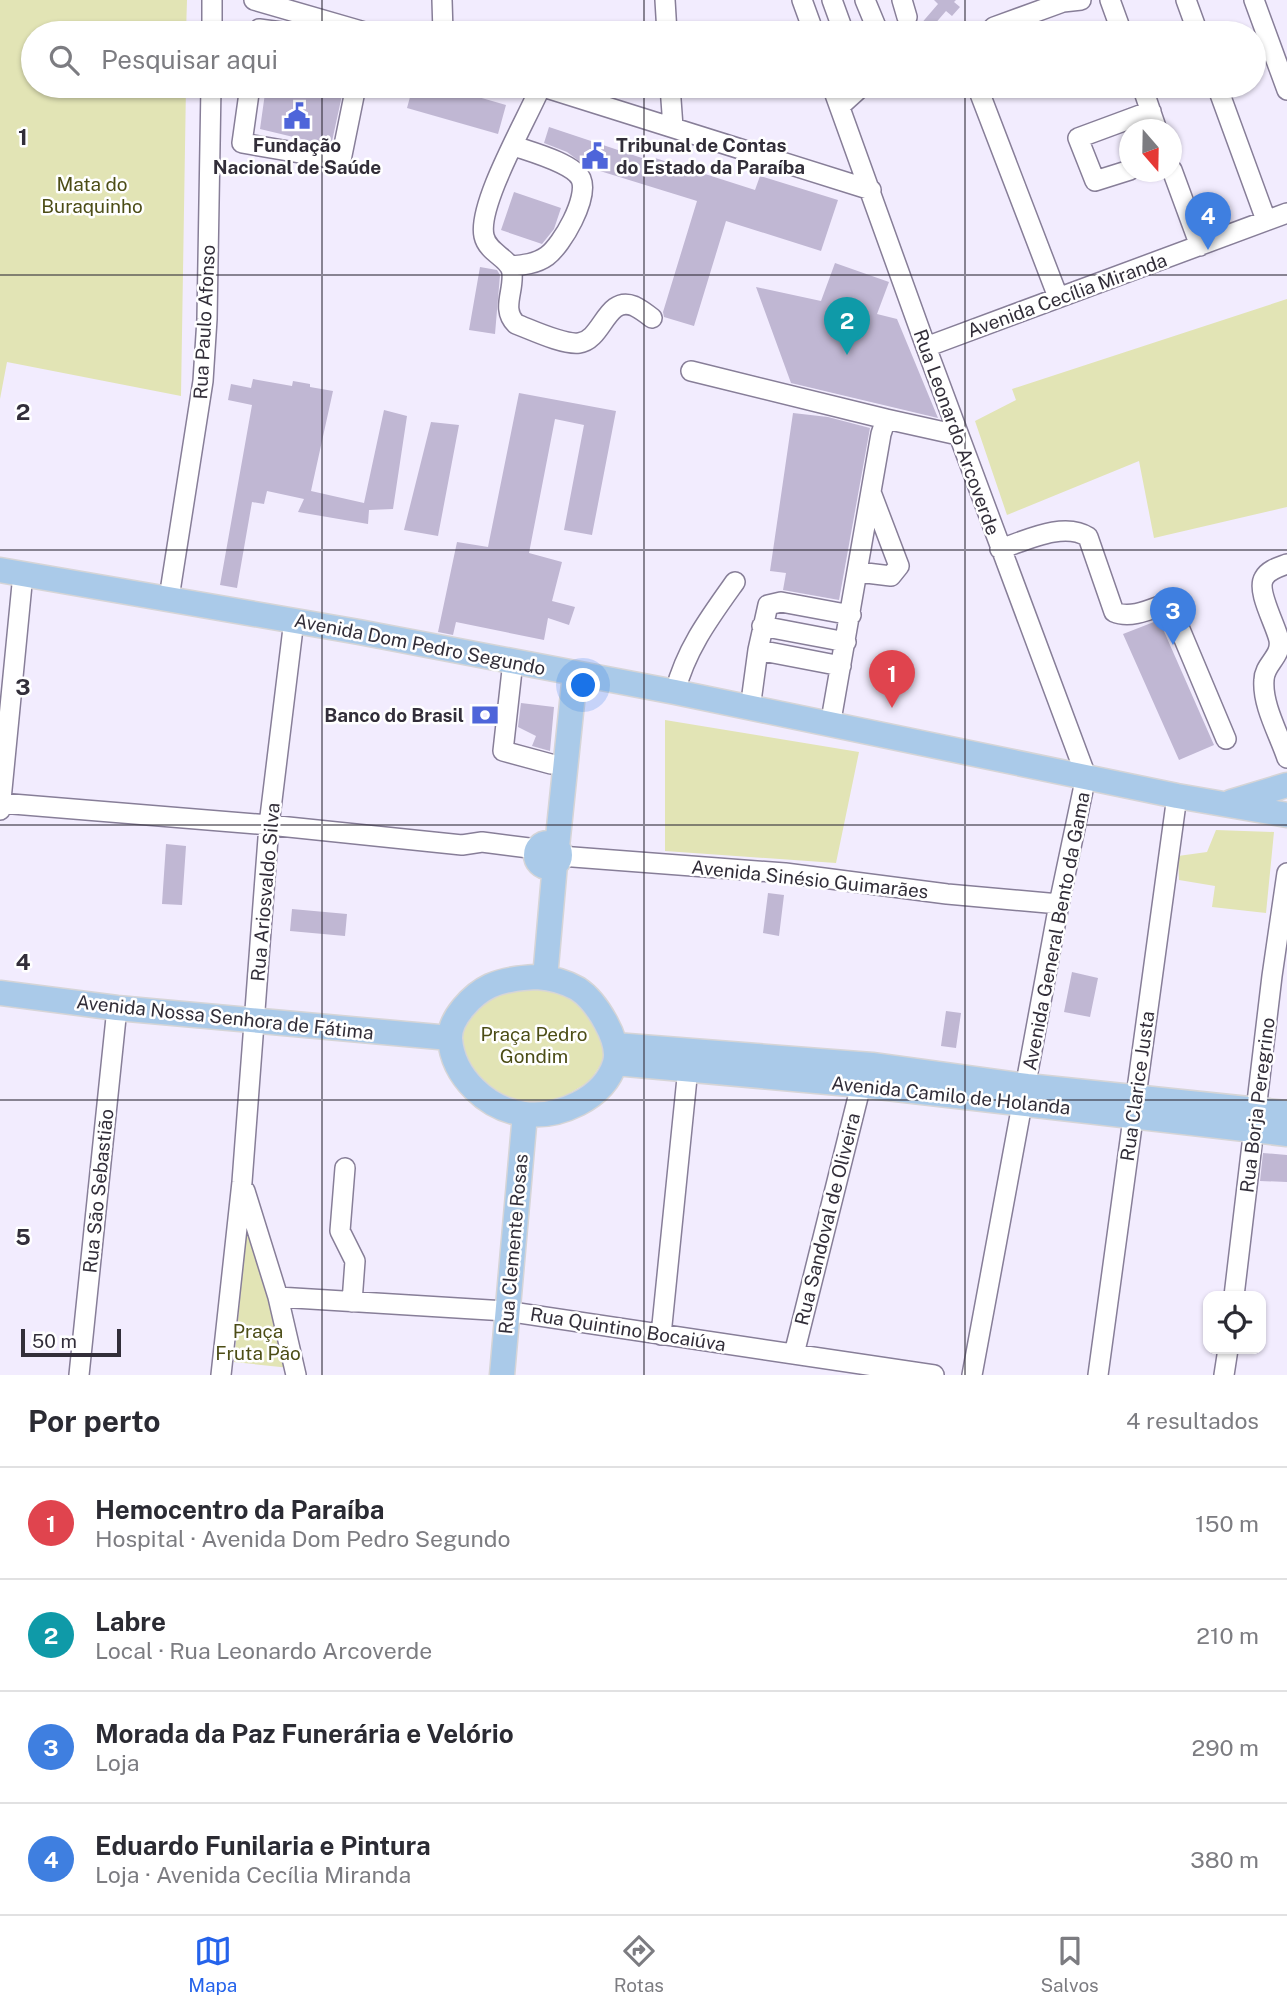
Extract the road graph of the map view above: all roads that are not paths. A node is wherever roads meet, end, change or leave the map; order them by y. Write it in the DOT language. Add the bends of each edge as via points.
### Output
graph roads {
  1 [pos="212,0"];
  2 [pos="254,0"];
  3 [pos="442,0"];
  4 [pos="665,0"];
  5 [pos="802,0"];
  6 [pos="855,0"];
  7 [pos="865,0"];
  8 [pos="1080,0"];
  9 [pos="1093,0"];
  10 [pos="1110,0"];
  11 [pos="1186,0"];
  12 [pos="1254,0"];
  13 [pos="833,4"];
  14 [pos="212,21"];
  15 [pos="312,21"];
  16 [pos="443,21"];
  17 [pos="666,21"];
  18 [pos="810,21"];
  19 [pos="839,21"];
  20 [pos="874,21"];
  21 [pos="1011,21"];
  22 [pos="1034,21"];
  23 [pos="1118,21"];
  24 [pos="1194,21"];
  25 [pos="1262,21"];
  26 [pos="1266,33"];
  27 [pos="1287,90"];
  28 [pos="211,98"];
  29 [pos="248,98"];
  30 [pos="354,98"];
  31 [pos="536,98"];
  32 [pos="580,98"];
  33 [pos="671,98"];
  34 [pos="837,98"];
  35 [pos="849,98"];
  36 [pos="982,98"];
  37 [pos="1146,98"];
  38 [pos="1221,98"];
  39 [pos="840,106"];
  40 [pos="1154,119"];
  41 [pos="673,127"];
  42 [pos="1119,128"];
  43 [pos="514,146"];
  44 [pos="1119,173"];
  45 [pos="1176,182"];
  46 [pos="871,190"];
  47 [pos="1287,213"];
  48 [pos="1266,220"];
  49 [pos="1200,246"];
  50 [pos="510,266"];
  51 [pos="1058,297"];
  52 [pos="652,318"];
  53 [pos="926,347"];
  54 [pos="691,371"];
  55 [pos="886,419"];
  56 [pos="958,435"];
  57 [pos="871,494"];
  58 [pos="1000,549"];
  59 [pos="1287,564"];
  60 [pos="11,572"];
  61 [pos="858,572"];
  62 [pos="735,582"];
  63 [pos="169,598"];
  64 [pos="851,615"];
  65 [pos="294,620"];
  66 [pos="762,626"];
  67 [pos="846,642"];
  68 [pos="758,650"];
  69 [pos="513,661"];
  70 [pos="841,666"];
  71 [pos="569,673"];
  72 [pos="675,692"];
  73 [pos="750,709"];
  74 [pos="830,726"];
  75 [pos="1226,739"];
  76 [pos="1287,758"];
  77 [pos="551,764"];
  78 [pos="1086,776"];
  79 [pos="1287,785"];
  80 [pos="1177,796"];
  81 [pos="0,803"];
  82 [pos="1224,804"];
  83 [pos="0,810"];
  84 [pos="1287,815"];
  85 [pos="269,825"];
  86 [pos="547,855"];
  87 [pos="1287,873"];
  88 [pos="1059,904"];
  89 [pos="538,978"];
  90 [pos="0,993"];
  91 [pos="117,1008"];
  92 [pos="254,1020"];
  93 [pos="450,1038"];
  94 [pos="615,1054"];
  95 [pos="688,1068"];
  96 [pos="861,1084"];
  97 [pos="1026,1095"];
  98 [pos="1134,1106"];
  99 [pos="525,1114"];
  100 [pos="1287,1114"];
  101 [pos="1255,1120"];
  102 [pos="1287,1134"];
  103 [pos="345,1168"];
  104 [pos="242,1182"];
  105 [pos="1235,1291"];
  106 [pos="278,1297"];
  107 [pos="352,1301"];
  108 [pos="506,1311"];
  109 [pos="661,1335"];
  110 [pos="794,1354"];
  111 [pos="1227,1354"];
  112 [pos="79,1375"];
  113 [pos="221,1375"];
  114 [pos="296,1375"];
  115 [pos="502,1375"];
  116 [pos="934,1375"];
  117 [pos="972,1375"];
  118 [pos="1098,1375"];
  119 [pos="1224,1375"];
  1 -- 14 [label="street"];
  2 -- 15 [label="street"];
  3 -- 16 [label="street"];
  4 -- 17 [label="street"];
  5 -- 18 [label="street"];
  6 -- 13 [label="street"];
  7 -- 20 [label="street"];
  8 -- 21 [label="street"];
  9 -- 22 [label="street"];
  10 -- 23 [label="street"];
  11 -- 24 [label="street"];
  12 -- 25 [label="street"];
  13 -- 19 [label="street"];
  26 -- 27 [label="street"];
  28 -- 63 [label="street, Rua Paulo Afonso" via="203,381"];
  29 -- 30 [label="street" via="242,143 341,160"];
  31 -- 43 [label="street"];
  32 -- 41 [label="street"];
  33 -- 41 [label="street"];
  34 -- 39 [label="street, Rua Leonardo Arcoverde"];
  35 -- 39 [label="street"];
  36 -- 51 [label="street"];
  37 -- 40 [label="street"];
  38 -- 48 [label="street"];
  39 -- 46 [label="street, Rua Leonardo Arcoverde"];
  41 -- 46 [label="street"];
  42 -- 44 [label="street" via="1078,138 1095,181"];
  43 -- 50 [label="street" via="490,195 483,233 487,247"];
  43 -- 50 [label="street" via="573,169 582,191 565,234 547,256"];
  45 -- 49 [label="street"];
  46 -- 53 [label="street, Rua Leonardo Arcoverde"];
  47 -- 48 [label="street, Avenida Cecília Miranda"];
  48 -- 49 [label="street, Avenida Cecília Miranda"];
  49 -- 51 [label="street, Avenida Cecília Miranda"];
  50 -- 52 [label="street" via="508,311 516,324 580,343 595,335 622,304 633,305"];
  51 -- 53 [label="street, Avenida Cecília Miranda"];
  53 -- 56 [label="street, Rua Leonardo Arcoverde"];
  54 -- 55 [label="street"];
  55 -- 56 [label="street"];
  55 -- 57 [label="street"];
  56 -- 58 [label="street, Rua Leonardo Arcoverde"];
  57 -- 61 [label="street"];
  57 -- 61 [label="street" via="899,566 891,576"];
  58 -- 75 [label="street" via="1056,531 1079,531 1087,537 1114,612 1121,616 1165,604 1171,608"];
  58 -- 78 [label="street, Rua Leonardo Arcoverde"];
  59 -- 76 [label="street" via="1270,571 1262,583 1279,640 1279,649 1266,669 1266,700"];
  60 -- 63 [label="main road, Avenida Dom Pedro Segundo"];
  60 -- 81 [label="street"];
  61 -- 64 [label="street"];
  62 -- 72 [label="street" via="698,634"];
  63 -- 65 [label="main road, Avenida Dom Pedro Segundo"];
  64 -- 66 [label="street" via="776,602 766,608"];
  64 -- 67 [label="street"];
  65 -- 69 [label="main road, Avenida Dom Pedro Segundo"];
  65 -- 85 [label="street, Rua Ariosvaldo Silva"];
  66 -- 67 [label="street"];
  66 -- 68 [label="street"];
  67 -- 70 [label="street"];
  68 -- 70 [label="street"];
  68 -- 73 [label="street"];
  69 -- 71 [label="main road, Avenida Dom Pedro Segundo"];
  69 -- 77 [label="street" via="503,751"];
  70 -- 74 [label="street"];
  71 -- 72 [label="main road, Avenida Dom Pedro Segundo"];
  71 -- 77 [label="main road"];
  71 -- 86 [label="main road"];
  72 -- 73 [label="main road, Avenida Dom Pedro Segundo"];
  73 -- 74 [label="main road, Avenida Dom Pedro Segundo"];
  74 -- 78 [label="main road, Avenida Dom Pedro Segundo"];
  77 -- 86 [label="main road"];
  78 -- 80 [label="main road, Avenida Dom Pedro Segundo"];
  78 -- 88 [label="street, Avenida General Bento da Gama"];
  79 -- 82 [label="main road"];
  80 -- 82 [label="main road, Avenida Dom Pedro Segundo"];
  80 -- 98 [label="street, Rua Clarice Justa"];
  81 -- 83 [label="street"];
  81 -- 85 [label="street, Avenida Sinésio Guimarães"];
  82 -- 84 [label="main road, Avenida Dom Pedro Segundo"];
  85 -- 86 [label="street, Avenida Sinésio Guimarães" via="462,845 482,842"];
  85 -- 92 [label="street, Rua Ariosvaldo Silva"];
  86 -- 88 [label="street, Avenida Sinésio Guimarães" via="785,873"];
  86 -- 89 [label="main road"];
  87 -- 101 [label="street, Rua Borja Peregrino"];
  88 -- 97 [label="street, Avenida General Bento da Gama"];
  89 -- 93 [label="main road" via="482,990 461,1011"];
  89 -- 94 [label="main road" via="563,982 588,998 605,1020"];
  90 -- 91 [label="main road, Avenida Nossa Senhora de Fátima"];
  91 -- 92 [label="main road, Avenida Nossa Senhora de Fátima"];
  91 -- 112 [label="street, Rua São Sebastião"];
  92 -- 93 [label="main road, Avenida Nossa Senhora de Fátima"];
  92 -- 104 [label="street, Rua Ariosvaldo Silva"];
  93 -- 99 [label="main road" via="458,1066 472,1088 498,1105"];
  94 -- 95 [label="main road, Avenida Camilo de Holanda"];
  94 -- 97 [label="main road, Avenida Camilo de Holanda" via="872,1065"];
  94 -- 99 [label="main road" via="599,1088 578,1104 552,1113"];
  95 -- 96 [label="main road, Avenida Camilo de Holanda"];
  95 -- 109 [label="street"];
  96 -- 97 [label="main road, Avenida Camilo de Holanda"];
  96 -- 110 [label="street, Rua Sandoval de Oliveira"];
  97 -- 98 [label="main road, Avenida Camilo de Holanda"];
  97 -- 117 [label="street, Avenida General Bento da Gama"];
  98 -- 101 [label="main road, Avenida Camilo de Holanda"];
  98 -- 118 [label="street, Rua Clarice Justa"];
  99 -- 108 [label="main road, Rua Clemente Rosas"];
  100 -- 101 [label="main road, Avenida Camilo de Holanda"];
  101 -- 102 [label="main road, Avenida Camilo de Holanda"];
  101 -- 105 [label="street, Rua Borja Peregrino"];
  103 -- 107 [label="street" via="340,1231 355,1261"];
  104 -- 106 [label="street"];
  104 -- 113 [label="street, Rua Ariosvaldo Silva"];
  106 -- 107 [label="street, Rua Quintino Bocaiúva"];
  106 -- 114 [label="street"];
  107 -- 108 [label="street, Rua Quintino Bocaiúva"];
  108 -- 109 [label="street, Rua Quintino Bocaiúva"];
  108 -- 115 [label="main road, Rua Clemente Rosas"];
  109 -- 110 [label="street, Rua Quintino Bocaiúva"];
  110 -- 116 [label="street, Rua Quintino Bocaiúva"];
  111 -- 119 [label="street"];
}
